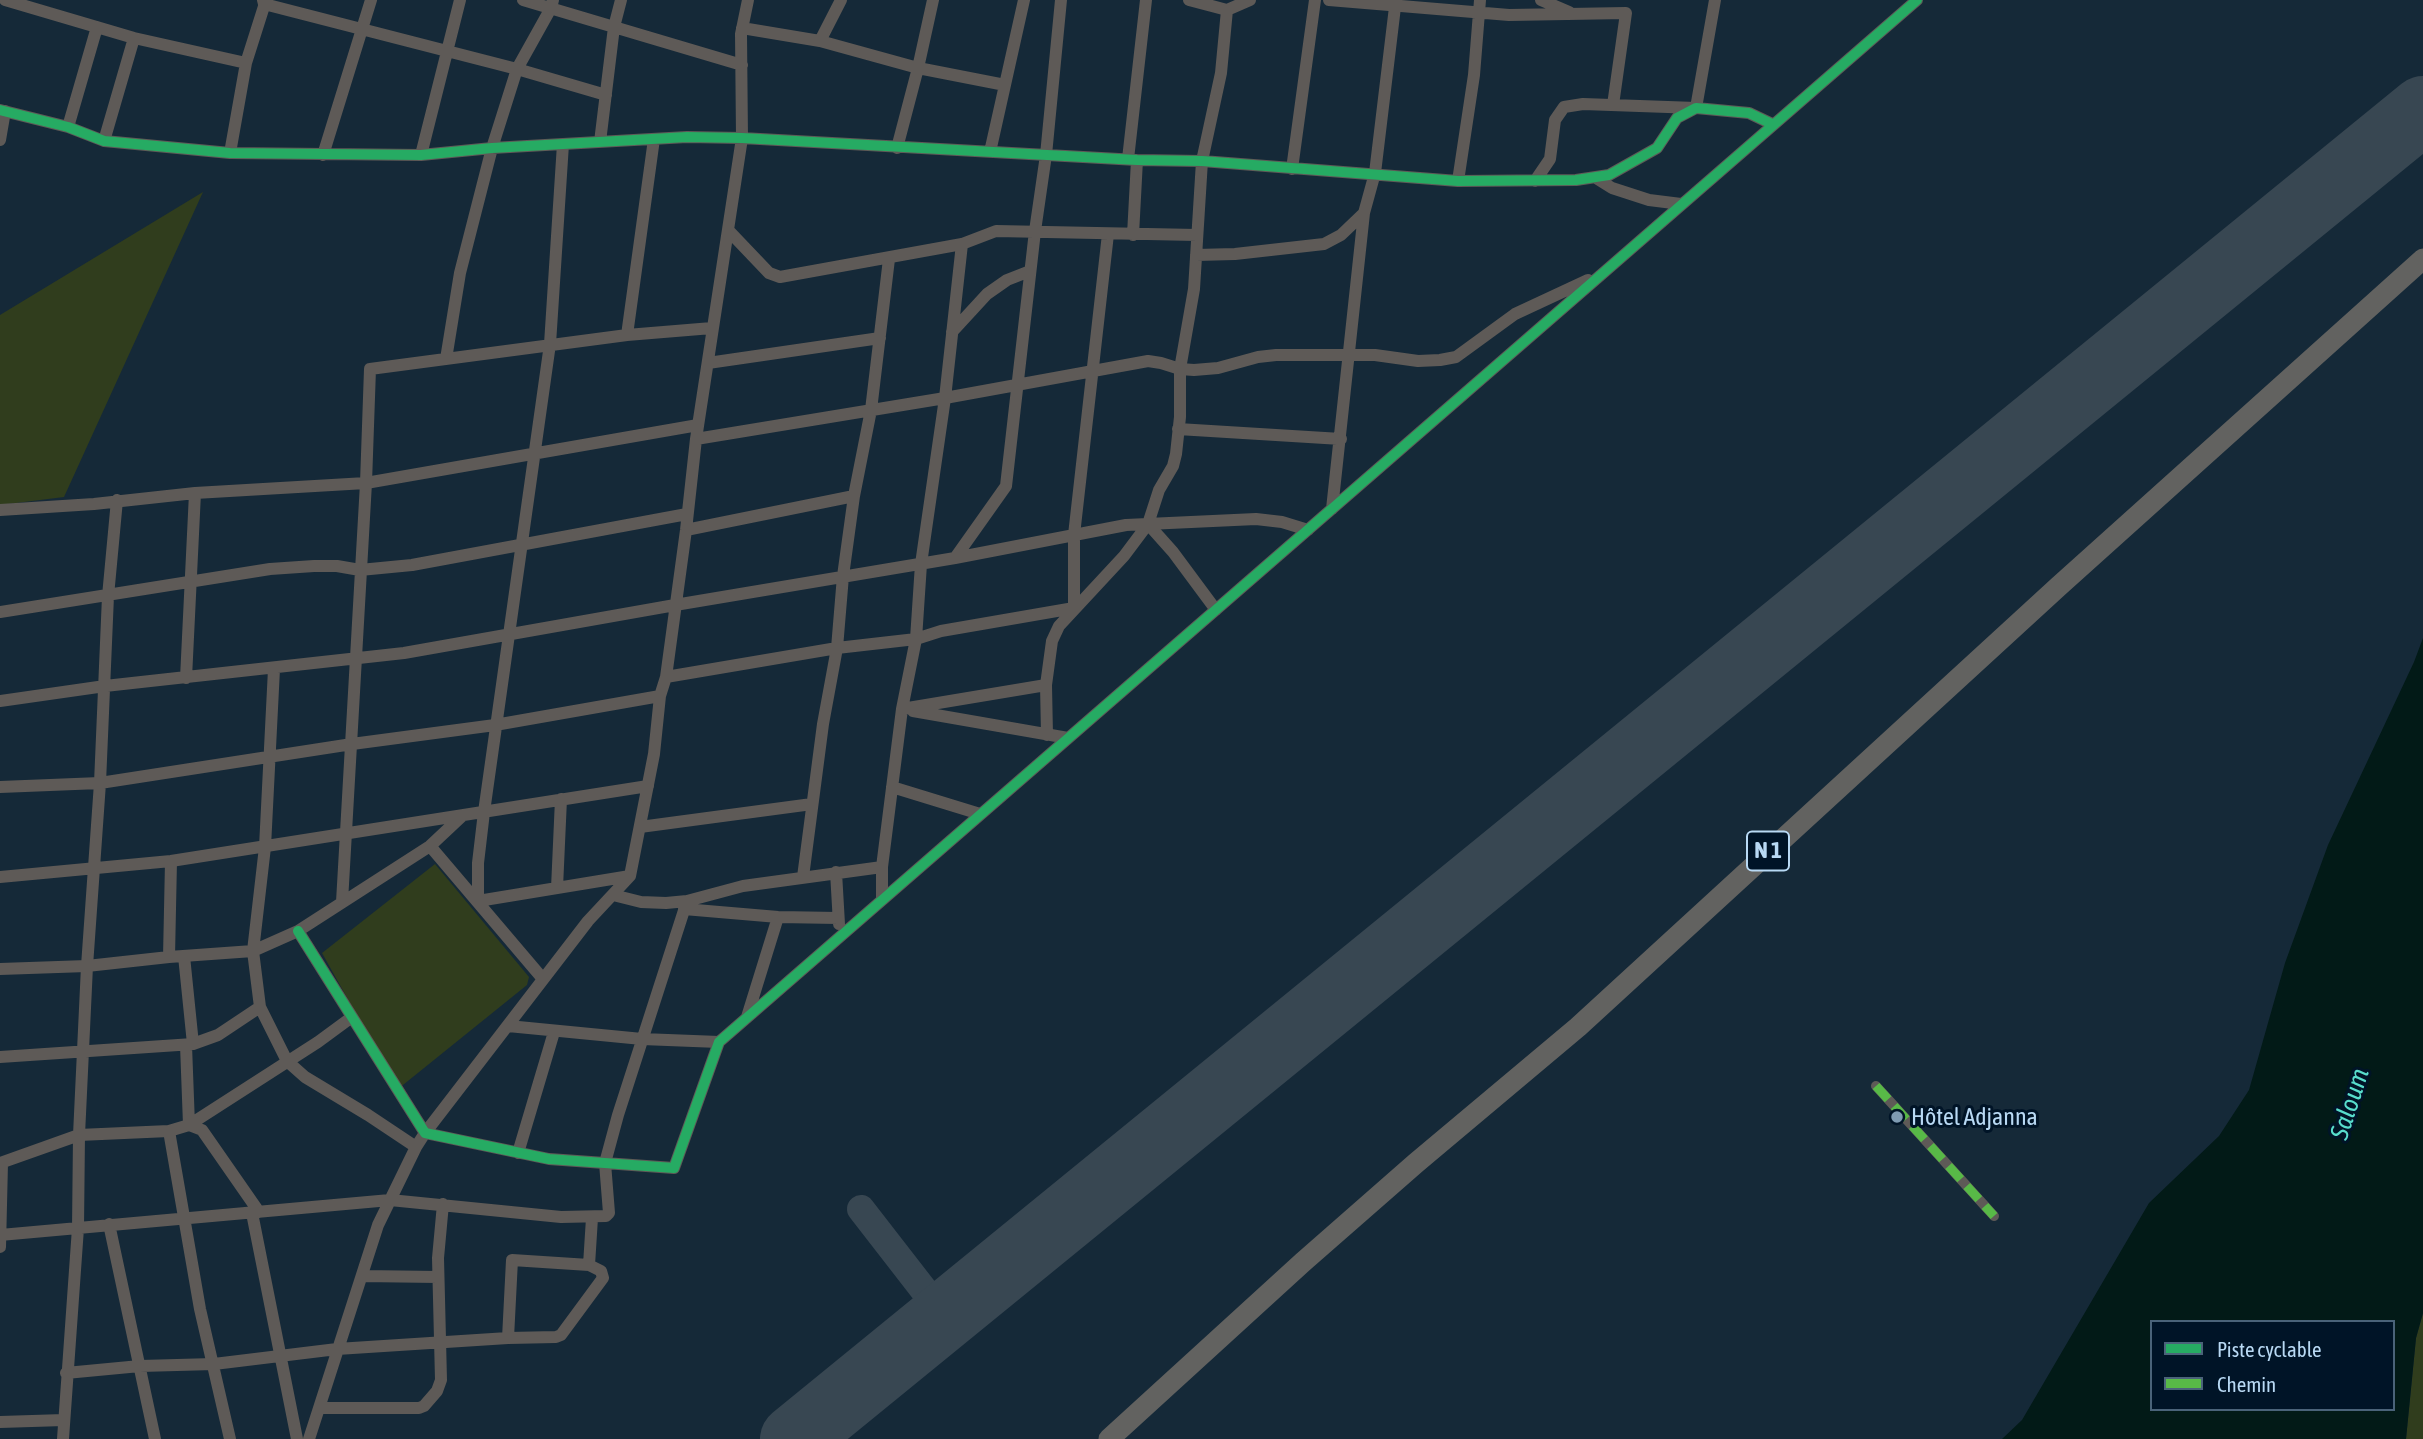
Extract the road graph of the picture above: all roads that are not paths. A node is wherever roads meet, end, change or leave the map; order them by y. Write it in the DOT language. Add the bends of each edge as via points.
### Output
graph roads {
  1 [pos="5,0"];
  2 [pos="371,0"];
  3 [pos="460,0"];
  4 [pos="523,0"];
  5 [pos="621,0"];
  6 [pos="748,0"];
  7 [pos="841,0"];
  8 [pos="933,0"];
  9 [pos="1024,0"];
  10 [pos="1061,0"];
  11 [pos="1146,0"];
  12 [pos="1189,0"];
  13 [pos="1250,0"];
  14 [pos="1315,0"];
  15 [pos="1329,0"];
  16 [pos="1443,0"];
  17 [pos="1541,0"];
  18 [pos="1715,0"];
  19 [pos="1917,0"];
  20 [pos="265,1"];
  21 [pos="552,4"];
  22 [pos="1387,4"];
  23 [pos="1480,7"];
  24 [pos="1628,7"];
  25 [pos="1426,9"];
  26 [pos="1227,10"];
  27 [pos="1574,14"];
  28 [pos="97,27"];
  29 [pos="614,27"];
  30 [pos="742,28"];
  31 [pos="361,30"];
  32 [pos="134,38"];
  33 [pos="820,41"];
  34 [pos="447,52"];
  35 [pos="246,63"];
  36 [pos="742,65"];
  37 [pos="918,68"];
  38 [pos="517,69"];
  39 [pos="1005,85"];
  40 [pos="606,95"];
  41 [pos="1613,105"];
  42 [pos="1696,108"];
  43 [pos="3,110"];
  44 [pos="1772,124"];
  45 [pos="68,127"];
  46 [pos="742,138"];
  47 [pos="654,139"];
  48 [pos="0,141"];
  49 [pos="104,141"];
  50 [pos="600,142"];
  51 [pos="563,144"];
  52 [pos="492,148"];
  53 [pos="897,148"];
  54 [pos="989,152"];
  55 [pos="230,153"];
  56 [pos="323,155"];
  57 [pos="421,155"];
  58 [pos="1046,155"];
  59 [pos="1133,160"];
  60 [pos="1202,160"];
  61 [pos="1292,169"];
  62 [pos="1375,173"];
  63 [pos="1596,178"];
  64 [pos="1458,181"];
  65 [pos="1535,181"];
  66 [pos="1681,204"];
  67 [pos="1364,213"];
  68 [pos="728,230"];
  69 [pos="1035,231"];
  70 [pos="1108,234"];
  71 [pos="1133,235"];
  72 [pos="1197,235"];
  73 [pos="962,244"];
  74 [pos="1196,254"];
  75 [pos="889,258"];
  76 [pos="2423,259"];
  77 [pos="1030,271"];
  78 [pos="1602,274"];
  79 [pos="712,328"];
  80 [pos="952,333"];
  81 [pos="627,334"];
  82 [pos="880,338"];
  83 [pos="550,344"];
  84 [pos="1349,355"];
  85 [pos="446,359"];
  86 [pos="708,363"];
  87 [pos="1180,369"];
  88 [pos="1094,372"];
  89 [pos="1018,385"];
  90 [pos="945,398"];
  91 [pos="871,410"];
  92 [pos="698,425"];
  93 [pos="1178,429"];
  94 [pos="695,439"];
  95 [pos="1341,439"];
  96 [pos="535,454"];
  97 [pos="366,483"];
  98 [pos="195,493"];
  99 [pos="854,496"];
  100 [pos="117,500"];
  101 [pos="1332,509"];
  102 [pos="0,510"];
  103 [pos="687,514"];
  104 [pos="1148,524"];
  105 [pos="686,530"];
  106 [pos="1308,530"];
  107 [pos="1074,535"];
  108 [pos="521,546"];
  109 [pos="955,558"];
  110 [pos="921,564"];
  111 [pos="360,570"];
  112 [pos="843,576"];
  113 [pos="190,582"];
  114 [pos="108,596"];
  115 [pos="675,605"];
  116 [pos="1074,608"];
  117 [pos="1216,610"];
  118 [pos="0,612"];
  119 [pos="508,634"];
  120 [pos="916,639"];
  121 [pos="837,648"];
  122 [pos="356,659"];
  123 [pos="274,669"];
  124 [pos="666,677"];
  125 [pos="186,678"];
  126 [pos="1046,685"];
  127 [pos="105,687"];
  128 [pos="660,696"];
  129 [pos="0,701"];
  130 [pos="902,709"];
  131 [pos="495,725"];
  132 [pos="1047,735"];
  133 [pos="1068,738"];
  134 [pos="352,744"];
  135 [pos="271,757"];
  136 [pos="100,783"];
  137 [pos="648,786"];
  138 [pos="0,787"];
  139 [pos="892,787"];
  140 [pos="561,799"];
  141 [pos="811,804"];
  142 [pos="484,812"];
  143 [pos="980,814"];
  144 [pos="462,816"];
  145 [pos="640,827"];
  146 [pos="344,834"];
  147 [pos="430,846"];
  148 [pos="265,848"];
  149 [pos="171,861"];
  150 [pos="882,867"];
  151 [pos="94,870"];
  152 [pos="836,872"];
  153 [pos="630,876"];
  154 [pos="0,877"];
  155 [pos="803,877"];
  156 [pos="557,888"];
  157 [pos="613,895"];
  158 [pos="882,898"];
  159 [pos="478,901"];
  160 [pos="342,902"];
  161 [pos="686,905"];
  162 [pos="778,916"];
  163 [pos="838,918"];
  164 [pos="299,931"];
  165 [pos="839,937"];
  166 [pos="253,951"];
  167 [pos="184,956"];
  168 [pos="169,957"];
  169 [pos="87,966"];
  170 [pos="0,969"];
  171 [pos="543,979"];
  172 [pos="260,1007"];
  173 [pos="352,1017"];
  174 [pos="747,1017"];
  175 [pos="508,1027"];
  176 [pos="554,1032"];
  177 [pos="642,1039"];
  178 [pos="719,1042"];
  179 [pos="189,1044"];
  180 [pos="84,1053"];
  181 [pos="0,1058"];
  182 [pos="287,1061"];
  183 [pos="1876,1086"];
  184 [pos="189,1125"];
  185 [pos="169,1131"];
  186 [pos="425,1133"];
  187 [pos="79,1135"];
  188 [pos="416,1147"];
  189 [pos="518,1153"];
  190 [pos="1,1163"];
  191 [pos="605,1163"];
  192 [pos="390,1200"];
  193 [pos="443,1204"];
  194 [pos="256,1213"];
  195 [pos="1994,1216"];
  196 [pos="592,1218"];
  197 [pos="183,1219"];
  198 [pos="110,1224"];
  199 [pos="78,1228"];
  200 [pos="0,1239"];
  201 [pos="589,1265"];
  202 [pos="362,1276"];
  203 [pos="439,1277"];
  204 [pos="508,1338"];
  205 [pos="439,1343"];
  206 [pos="337,1349"];
  207 [pos="281,1355"];
  208 [pos="214,1364"];
  209 [pos="140,1366"];
  210 [pos="66,1373"];
  211 [pos="319,1408"];
  212 [pos="64,1420"];
  213 [pos="0,1422"];
  214 [pos="62,1439"];
  215 [pos="155,1439"];
  216 [pos="230,1439"];
  217 [pos="297,1439"];
  218 [pos="309,1439"];
  219 [pos="1109,1439"];
  1 -- 28 [label="street"];
  2 -- 31 [label="street"];
  3 -- 34 [label="street"];
  4 -- 21 [label="street"];
  5 -- 29 [label="street"];
  6 -- 30 [label="street"];
  7 -- 33 [label="street"];
  8 -- 37 [label="street"];
  9 -- 39 [label="street"];
  10 -- 58 [label="street"];
  11 -- 59 [label="street"];
  12 -- 26 [label="street"];
  13 -- 26 [label="street"];
  14 -- 61 [label="street"];
  15 -- 22 [label="street"];
  16 -- 25 [label="street"];
  17 -- 27 [label="street"];
  18 -- 42 [label="street"];
  19 -- 44 [label="street"];
  20 -- 31 [label="street"];
  20 -- 35 [label="street"];
  21 -- 29 [label="street"];
  21 -- 38 [label="street"];
  22 -- 25 [label="street"];
  22 -- 62 [label="street"];
  23 -- 25 [label="street"];
  23 -- 27 [label="street"];
  23 -- 64 [label="street"];
  24 -- 27 [label="street"];
  24 -- 41 [label="street"];
  26 -- 60 [label="street" via="1221,73"];
  28 -- 32 [label="street"];
  28 -- 45 [label="street"];
  29 -- 36 [label="street"];
  29 -- 40 [label="street"];
  30 -- 33 [label="street"];
  30 -- 36 [label="street"];
  31 -- 34 [label="street"];
  31 -- 56 [label="street"];
  32 -- 35 [label="street"];
  32 -- 49 [label="street"];
  33 -- 37 [label="street"];
  34 -- 38 [label="street"];
  34 -- 57 [label="street"];
  35 -- 55 [label="street"];
  36 -- 46 [label="street"];
  37 -- 39 [label="street"];
  37 -- 53 [label="street"];
  38 -- 40 [label="street"];
  38 -- 52 [label="street"];
  39 -- 54 [label="street"];
  40 -- 50 [label="street"];
  41 -- 42 [label="street"];
  41 -- 65 [label="street" via="1564,107 1555,120 1550,159"];
  42 -- 44 [label="street" via="1749,113"];
  42 -- 63 [label="street" via="1677,118 1657,148"];
  43 -- 45 [label="street"];
  43 -- 48 [label="street"];
  44 -- 66 [label="street"];
  45 -- 49 [label="street"];
  46 -- 47 [label="street"];
  46 -- 53 [label="street"];
  46 -- 68 [label="street"];
  47 -- 50 [label="street"];
  47 -- 81 [label="street"];
  49 -- 55 [label="street"];
  50 -- 51 [label="street"];
  51 -- 52 [label="street"];
  51 -- 83 [label="street"];
  52 -- 57 [label="street"];
  52 -- 85 [label="street" via="460,273"];
  53 -- 54 [label="street"];
  54 -- 58 [label="street"];
  55 -- 56 [label="street"];
  56 -- 57 [label="street"];
  58 -- 59 [label="street"];
  58 -- 69 [label="street"];
  59 -- 60 [label="street"];
  59 -- 71 [label="street"];
  60 -- 61 [label="street"];
  60 -- 72 [label="street"];
  61 -- 62 [label="street"];
  62 -- 64 [label="street"];
  62 -- 67 [label="street"];
  63 -- 65 [label="street"];
  63 -- 66 [label="street" via="1649,200"];
  64 -- 65 [label="street"];
  66 -- 78 [label="street"];
  67 -- 74 [label="street" via="1324,244"];
  67 -- 84 [label="street"];
  68 -- 75 [label="street" via="774,276"];
  68 -- 79 [label="street"];
  69 -- 70 [label="street"];
  69 -- 73 [label="street" via="993,231"];
  69 -- 77 [label="street"];
  70 -- 71 [label="street"];
  70 -- 88 [label="street"];
  71 -- 72 [label="street"];
  72 -- 74 [label="street"];
  73 -- 75 [label="street"];
  73 -- 80 [label="street"];
  74 -- 87 [label="street"];
  75 -- 82 [label="street"];
  76 -- 219 [label="highway, N 1" via="1578,1027 1416,1163"];
  77 -- 80 [label="street" via="987,294"];
  77 -- 89 [label="street"];
  78 -- 84 [label="street" via="1515,314 1455,357 1418,361"];
  78 -- 101 [label="street"];
  79 -- 81 [label="street"];
  79 -- 86 [label="street"];
  80 -- 90 [label="street"];
  81 -- 83 [label="street"];
  82 -- 86 [label="street"];
  82 -- 91 [label="street"];
  83 -- 85 [label="street"];
  83 -- 96 [label="street"];
  84 -- 87 [label="street" via="1276,355 1218,368"];
  84 -- 95 [label="street"];
  85 -- 97 [label="street" via="370,369"];
  86 -- 92 [label="street"];
  87 -- 88 [label="street" via="1148,361"];
  87 -- 93 [label="street"];
  88 -- 89 [label="street"];
  88 -- 107 [label="street"];
  89 -- 90 [label="street"];
  89 -- 109 [label="street" via="1006,486"];
  90 -- 91 [label="street"];
  90 -- 110 [label="street"];
  91 -- 94 [label="street"];
  91 -- 99 [label="street"];
  92 -- 94 [label="street"];
  92 -- 96 [label="street"];
  93 -- 95 [label="street"];
  93 -- 104 [label="street" via="1174,463"];
  94 -- 103 [label="street"];
  95 -- 101 [label="street"];
  96 -- 97 [label="street"];
  96 -- 108 [label="street"];
  97 -- 98 [label="street"];
  97 -- 111 [label="street"];
  98 -- 100 [label="street"];
  98 -- 113 [label="street"];
  99 -- 105 [label="street"];
  99 -- 112 [label="street"];
  100 -- 102 [label="street"];
  100 -- 114 [label="street"];
  101 -- 106 [label="street"];
  103 -- 105 [label="street"];
  103 -- 108 [label="street"];
  104 -- 106 [label="street" via="1256,519"];
  104 -- 107 [label="street"];
  104 -- 116 [label="street"];
  104 -- 117 [label="street"];
  105 -- 115 [label="street"];
  106 -- 117 [label="street"];
  107 -- 109 [label="street"];
  107 -- 116 [label="street"];
  108 -- 111 [label="street"];
  108 -- 119 [label="street"];
  109 -- 110 [label="street"];
  110 -- 112 [label="street"];
  110 -- 120 [label="street"];
  111 -- 113 [label="street" via="337,566 270,569"];
  111 -- 122 [label="street"];
  112 -- 115 [label="street"];
  112 -- 121 [label="street"];
  113 -- 114 [label="street"];
  113 -- 125 [label="street"];
  114 -- 118 [label="street"];
  114 -- 127 [label="street"];
  115 -- 119 [label="street"];
  115 -- 124 [label="street"];
  116 -- 120 [label="street"];
  116 -- 126 [label="street" via="1052,641"];
  117 -- 133 [label="street"];
  119 -- 122 [label="street"];
  119 -- 131 [label="street"];
  120 -- 121 [label="street"];
  120 -- 130 [label="street"];
  121 -- 124 [label="street"];
  121 -- 141 [label="street"];
  122 -- 123 [label="street"];
  122 -- 134 [label="street"];
  123 -- 125 [label="street"];
  123 -- 135 [label="street"];
  124 -- 128 [label="street"];
  125 -- 127 [label="street"];
  126 -- 130 [label="street"];
  126 -- 132 [label="street"];
  127 -- 129 [label="street"];
  127 -- 136 [label="street"];
  128 -- 131 [label="street"];
  128 -- 137 [label="street"];
  130 -- 132 [label="street"];
  130 -- 139 [label="street"];
  131 -- 134 [label="street"];
  131 -- 142 [label="street"];
  132 -- 133 [label="street"];
  133 -- 143 [label="street"];
  134 -- 135 [label="street"];
  134 -- 146 [label="street"];
  135 -- 136 [label="street"];
  135 -- 148 [label="street"];
  136 -- 138 [label="street"];
  136 -- 151 [label="street"];
  137 -- 140 [label="street"];
  137 -- 145 [label="street"];
  139 -- 143 [label="street"];
  139 -- 150 [label="street"];
  140 -- 142 [label="street"];
  140 -- 156 [label="street"];
  141 -- 145 [label="street"];
  141 -- 155 [label="street"];
  142 -- 144 [label="street"];
  142 -- 159 [label="street"];
  143 -- 158 [label="street"];
  144 -- 146 [label="street"];
  144 -- 147 [label="street"];
  145 -- 153 [label="street"];
  146 -- 148 [label="street"];
  146 -- 160 [label="street"];
  147 -- 159 [label="street"];
  147 -- 160 [label="street"];
  148 -- 149 [label="street"];
  148 -- 166 [label="street"];
  149 -- 151 [label="street"];
  149 -- 168 [label="street"];
  150 -- 152 [label="street"];
  150 -- 158 [label="street"];
  151 -- 154 [label="street"];
  151 -- 169 [label="street"];
  152 -- 155 [label="street"];
  152 -- 163 [label="street"];
  153 -- 156 [label="street"];
  153 -- 157 [label="street"];
  155 -- 161 [label="street" via="743,886"];
  156 -- 159 [label="street"];
  157 -- 161 [label="street"];
  157 -- 171 [label="street"];
  158 -- 165 [label="street"];
  159 -- 171 [label="street"];
  160 -- 164 [label="street"];
  161 -- 162 [label="street"];
  161 -- 177 [label="street"];
  162 -- 163 [label="street"];
  162 -- 174 [label="street"];
  163 -- 165 [label="street"];
  164 -- 166 [label="street"];
  164 -- 173 [label="street"];
  165 -- 174 [label="street"];
  166 -- 167 [label="street"];
  166 -- 172 [label="street"];
  167 -- 168 [label="street"];
  167 -- 179 [label="street"];
  168 -- 169 [label="street"];
  169 -- 170 [label="street"];
  169 -- 180 [label="street"];
  171 -- 175 [label="street"];
  172 -- 179 [label="street" via="218,1035"];
  172 -- 182 [label="street"];
  173 -- 182 [label="street"];
  173 -- 186 [label="street"];
  174 -- 178 [label="street"];
  175 -- 176 [label="street"];
  175 -- 186 [label="street"];
  176 -- 177 [label="street"];
  176 -- 189 [label="street"];
  177 -- 178 [label="street"];
  177 -- 191 [label="street"];
  178 -- 191 [label="street" via="674,1168"];
  179 -- 180 [label="street"];
  179 -- 184 [label="street"];
  180 -- 181 [label="street"];
  180 -- 187 [label="street"];
  182 -- 184 [label="street"];
  182 -- 188 [label="street"];
  183 -- 195 [label="street"];
  184 -- 185 [label="street"];
  184 -- 194 [label="street" via="202,1130"];
  185 -- 187 [label="street"];
  185 -- 197 [label="street"];
  186 -- 188 [label="street"];
  186 -- 189 [label="street"];
  187 -- 190 [label="street"];
  187 -- 199 [label="street"];
  188 -- 192 [label="street"];
  189 -- 191 [label="street"];
  190 -- 200 [label="street"];
  191 -- 196 [label="street" via="609,1213"];
  192 -- 193 [label="street"];
  192 -- 194 [label="street"];
  192 -- 202 [label="street"];
  193 -- 196 [label="street"];
  193 -- 203 [label="street"];
  194 -- 197 [label="street"];
  194 -- 207 [label="street"];
  196 -- 201 [label="street"];
  197 -- 198 [label="street"];
  197 -- 208 [label="street"];
  198 -- 199 [label="street"];
  198 -- 209 [label="street"];
  199 -- 200 [label="street"];
  199 -- 210 [label="street"];
  201 -- 204 [label="street" via="601,1271 603,1278 561,1335"];
  201 -- 204 [label="street" via="512,1260"];
  202 -- 203 [label="street"];
  202 -- 206 [label="street"];
  203 -- 205 [label="street"];
  204 -- 205 [label="street"];
  205 -- 206 [label="street"];
  205 -- 211 [label="street" via="440,1386 424,1406"];
  206 -- 207 [label="street"];
  206 -- 211 [label="street"];
  207 -- 208 [label="street"];
  207 -- 217 [label="street"];
  208 -- 209 [label="street"];
  208 -- 216 [label="street"];
  209 -- 210 [label="street"];
  209 -- 215 [label="street"];
  210 -- 212 [label="street"];
  211 -- 218 [label="street"];
  212 -- 213 [label="street"];
  212 -- 214 [label="street"];
}
